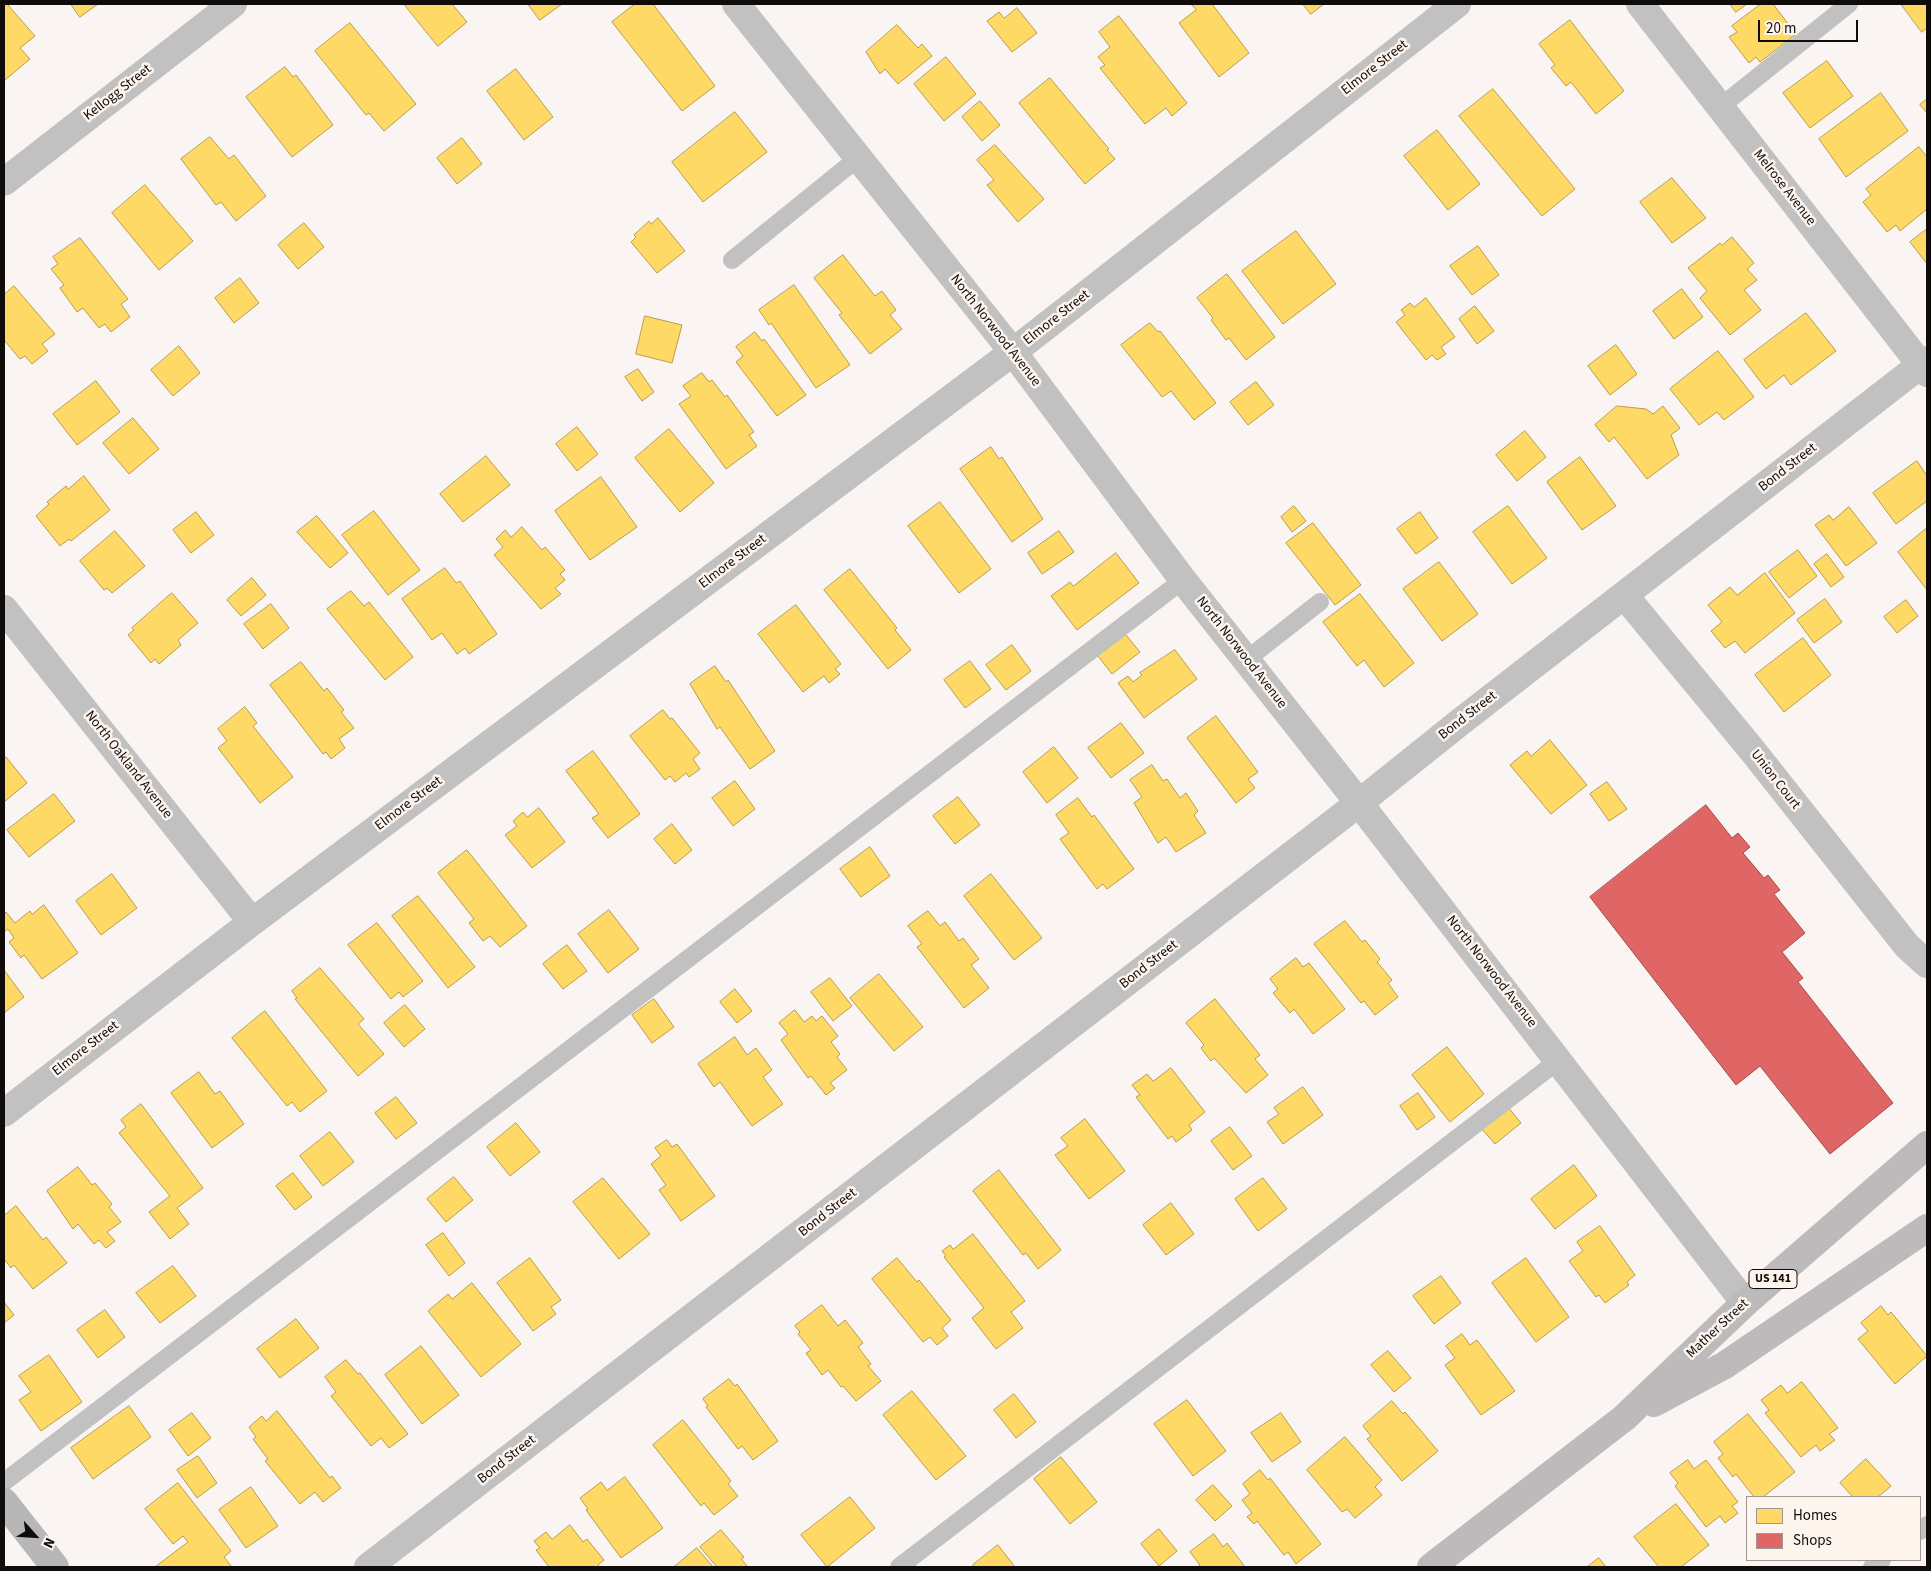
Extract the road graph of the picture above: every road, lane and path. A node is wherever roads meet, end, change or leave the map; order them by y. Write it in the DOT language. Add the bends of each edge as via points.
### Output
graph roads {
  1 [pos="233,4"];
  2 [pos="736,4"];
  3 [pos="1457,4"];
  4 [pos="1640,4"];
  5 [pos="1849,4"];
  6 [pos="1720,107"];
  7 [pos="858,158"];
  8 [pos="4,182"];
  9 [pos="732,260"];
  10 [pos="1013,352"];
  11 [pos="1925,366"];
  12 [pos="1183,580"];
  13 [pos="1624,595"];
  14 [pos="1320,602"];
  15 [pos="4,609"];
  16 [pos="1246,660"];
  17 [pos="1359,803"];
  18 [pos="252,922"];
  19 [pos="1927,964"];
  20 [pos="1559,1060"];
  21 [pos="4,1113"];
  22 [pos="1927,1145"];
  23 [pos="1927,1228"];
  24 [pos="1745,1303"];
  25 [pos="1624,1418"];
  26 [pos="4,1482"];
  27 [pos="4,1502"];
  28 [pos="55,1567"];
  29 [pos="368,1567"];
  30 [pos="899,1567"];
  31 [pos="1431,1567"];
  1 -- 8 [label="street, Kellogg Street"];
  2 -- 7 [label="street, North Norwood Avenue"];
  3 -- 10 [label="street, Elmore Street"];
  4 -- 6 [label="street, Melrose Avenue"];
  5 -- 6 [label="lane"];
  6 -- 11 [label="street, Melrose Avenue"];
  7 -- 9 [label="lane"];
  7 -- 10 [label="street, North Norwood Avenue"];
  10 -- 12 [label="street, North Norwood Avenue"];
  10 -- 18 [label="street, Elmore Street"];
  11 -- 13 [label="street, Bond Street"];
  12 -- 16 [label="street, North Norwood Avenue"];
  12 -- 26 [label="lane"];
  13 -- 17 [label="street, Bond Street"];
  13 -- 19 [label="street, Union Court" via="1907,946"];
  14 -- 16 [label="lane"];
  15 -- 18 [label="street, North Oakland Avenue"];
  16 -- 17 [label="street, North Norwood Avenue"];
  17 -- 20 [label="street, North Norwood Avenue"];
  17 -- 29 [label="street, Bond Street"];
  18 -- 21 [label="street, Elmore Street"];
  20 -- 24 [label="street, North Norwood Avenue"];
  20 -- 30 [label="lane"];
  22 -- 24 [label="main road, Mather Street / US 141"];
  23 -- 25 [label="main road, Mather Street / US 141" via="1725,1365"];
  24 -- 25 [label="main road, Mather Street / US 141"];
  25 -- 31 [label="main road, Mather Street / US 141"];
  27 -- 28 [label="street"];
}
